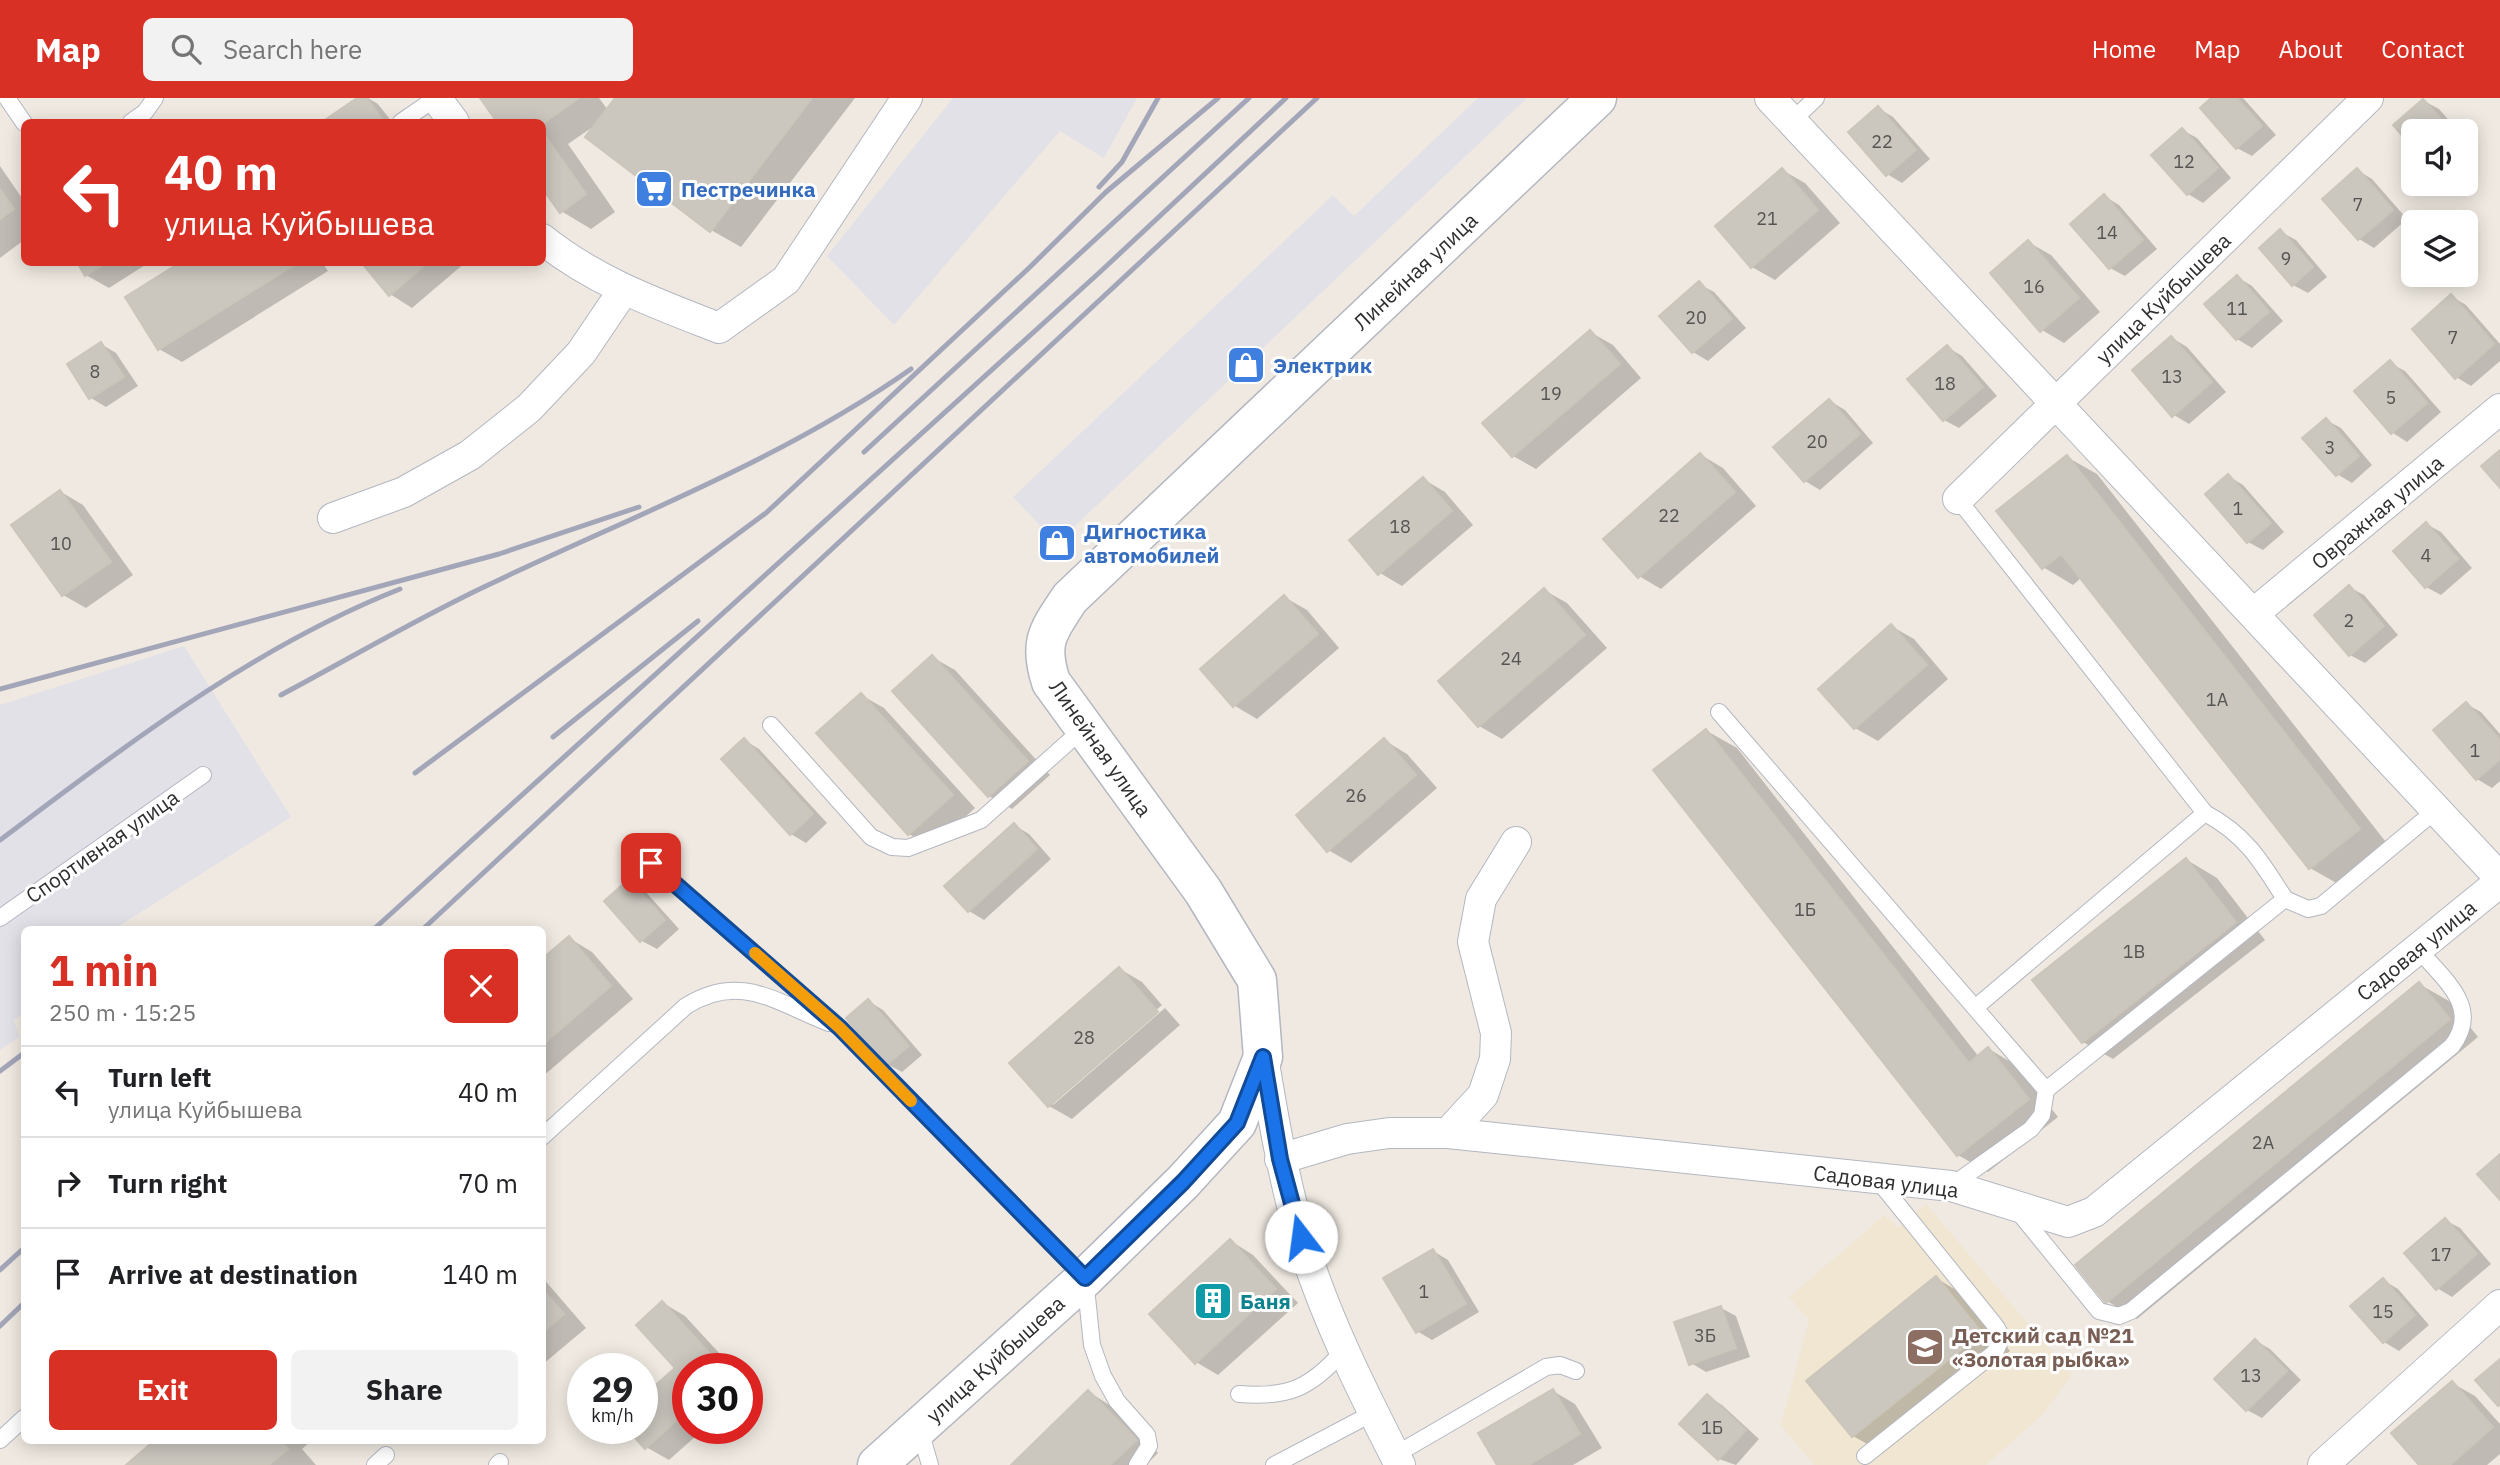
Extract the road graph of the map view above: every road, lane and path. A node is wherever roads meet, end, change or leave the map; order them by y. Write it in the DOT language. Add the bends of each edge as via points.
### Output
graph roads {
  1 [pos="7,98"];
  2 [pos="155,98"];
  3 [pos="436,98"];
  4 [pos="907,98"];
  5 [pos="1598,98"];
  6 [pos="1770,98"];
  7 [pos="1816,98"];
  8 [pos="2368,98"];
  9 [pos="21,119"];
  10 [pos="136,119"];
  11 [pos="405,119"];
  12 [pos="452,119"];
  13 [pos="1792,121"];
  14 [pos="546,242"];
  15 [pos="623,291"];
  16 [pos="2056,403"];
  17 [pos="2500,409"];
  18 [pos="1958,499"];
  19 [pos="333,518"];
  20 [pos="2253,614"];
  21 [pos="1719,712"];
  22 [pos="771,725"];
  23 [pos="1084,728"];
  24 [pos="203,775"];
  25 [pos="2436,810"];
  26 [pos="2205,813"];
  27 [pos="1516,842"];
  28 [pos="651,863"];
  29 [pos="2498,871"];
  30 [pos="2285,899"];
  31 [pos="0,918"];
  32 [pos="2418,949"];
  33 [pos="1976,1007"];
  34 [pos="840,1028"];
  35 [pos="1263,1057"];
  36 [pos="2046,1090"];
  37 [pos="546,1133"];
  38 [pos="1448,1133"];
  39 [pos="1280,1159"];
  40 [pos="1877,1179"];
  41 [pos="1951,1186"];
  42 [pos="2012,1204"];
  43 [pos="1085,1278"];
  44 [pos="2500,1305"];
  45 [pos="1343,1351"];
  46 [pos="1576,1371"];
  47 [pos="1239,1394"];
  48 [pos="1373,1413"];
  49 [pos="21,1421"];
  50 [pos="919,1427"];
  51 [pos="0,1440"];
  52 [pos="1866,1456"];
  53 [pos="1398,1460"];
  54 [pos="877,1465"];
  55 [pos="930,1465"];
  56 [pos="1136,1465"];
  57 [pos="1274,1465"];
  58 [pos="2323,1465"];
  1 -- 9 [label="lane"];
  2 -- 10 [label="lane"];
  3 -- 11 [label="lane"];
  3 -- 12 [label="street"];
  4 -- 15 [label="street" via="786,280 741,314 719,328"];
  5 -- 23 [label="street, Линейная улица" via="1070,597 1046,634 1044,658 1051,682"];
  6 -- 13 [label="street"];
  7 -- 13 [label="lane"];
  8 -- 16 [label="street, улица Куйбышева"];
  13 -- 16 [label="street"];
  14 -- 15 [label="street"];
  15 -- 19 [label="street" via="572,363 529,408 470,455 404,492"];
  16 -- 18 [label="street, улица Куйбышева"];
  16 -- 20 [label="street"];
  17 -- 20 [label="street, Овражная улица"];
  18 -- 26 [label="lane"];
  20 -- 25 [label="street"];
  21 -- 33 [label="lane"];
  22 -- 23 [label="lane" via="871,837 892,847 908,848 981,820"];
  23 -- 35 [label="street, Линейная улица" via="1203,891 1257,980"];
  24 -- 31 [label="lane, Спортивная улица"];
  25 -- 29 [label="street"];
  25 -- 30 [label="lane" via="2321,906 2308,909"];
  26 -- 30 [label="lane" via="2253,848"];
  26 -- 33 [label="lane"];
  27 -- 38 [label="street" via="1481,899 1473,942 1496,1033 1495,1059 1483,1096"];
  28 -- 34 [label="lane"];
  29 -- 32 [label="street, Садовая улица"];
  30 -- 36 [label="lane"];
  32 -- 42 [label="street, Садовая улица" via="2094,1212 2068,1222"];
  32 -- 42 [label="lane" via="2460,1000 2465,1016 2463,1033 2131,1311 2119,1316 2099,1311"];
  33 -- 36 [label="lane"];
  34 -- 37 [label="lane" via="746,990 708,993 686,1006"];
  34 -- 43 [label="lane"];
  35 -- 39 [label="street"];
  35 -- 43 [label="street, улица Куйбышева" via="1237,1123"];
  36 -- 41 [label="lane" via="2042,1115 2031,1129"];
  38 -- 39 [label="street, Садовая улица" via="1347,1139"];
  38 -- 40 [label="street, Садовая улица"];
  39 -- 45 [label="street" via="1301,1237"];
  40 -- 41 [label="street, Садовая улица"];
  40 -- 52 [label="lane" via="2001,1333 2001,1343"];
  41 -- 42 [label="street, Садовая улица"];
  43 -- 50 [label="street, улица Куйбышева"];
  43 -- 56 [label="lane" via="1092,1345 1102,1376 1147,1434 1149,1446"];
  44 -- 58 [label="street"];
  45 -- 47 [label="lane" via="1323,1374 1298,1389 1269,1396"];
  45 -- 48 [label="street"];
  46 -- 53 [label="lane" via="1560,1365 1546,1367"];
  48 -- 53 [label="street"];
  48 -- 57 [label="lane"];
  49 -- 51 [label="lane"];
  50 -- 54 [label="street, улица Куйбышева"];
  50 -- 55 [label="lane"];
}
